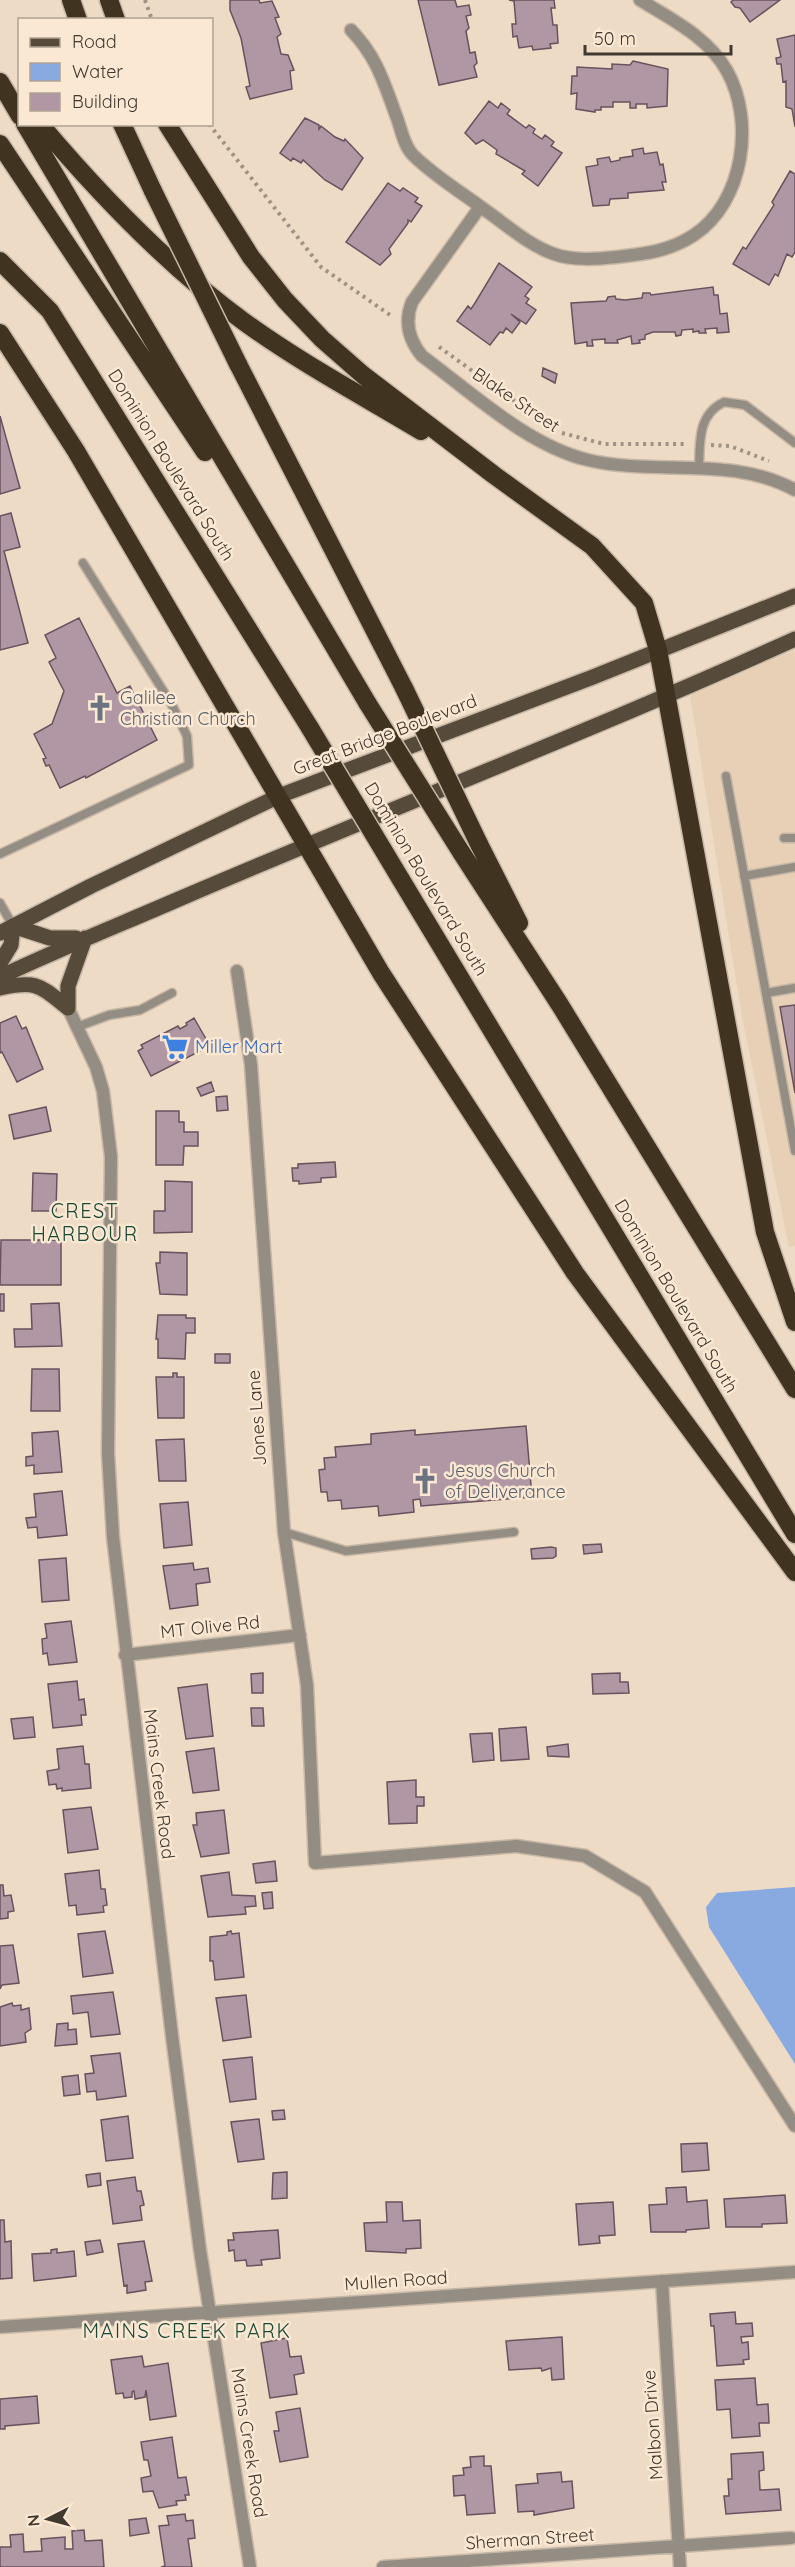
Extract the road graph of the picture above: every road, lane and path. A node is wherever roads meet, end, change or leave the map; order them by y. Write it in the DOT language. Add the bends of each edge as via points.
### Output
graph roads {
  1 [pos="71,0"];
  2 [pos="109,0"];
  3 [pos="145,0"];
  4 [pos="640,0"];
  5 [pos="77,18"];
  6 [pos="115,18"];
  7 [pos="151,18"];
  8 [pos="351,30"];
  9 [pos="0,72"];
  10 [pos="0,82"];
  11 [pos="18,95"];
  12 [pos="18,113"];
  13 [pos="26,126"];
  14 [pos="42,126"];
  15 [pos="123,126"];
  16 [pos="168,126"];
  17 [pos="211,126"];
  18 [pos="0,144"];
  19 [pos="480,207"];
  20 [pos="0,261"];
  21 [pos="408,327"];
  22 [pos="0,333"];
  23 [pos="436,345"];
  24 [pos="795,443"];
  25 [pos="700,445"];
  26 [pos="774,463"];
  27 [pos="699,469"];
  28 [pos="494,475"];
  29 [pos="795,490"];
  30 [pos="83,562"];
  31 [pos="795,596"];
  32 [pos="795,639"];
  33 [pos="658,650"];
  34 [pos="336,652"];
  35 [pos="667,697"];
  36 [pos="726,776"];
  37 [pos="279,796"];
  38 [pos="784,838"];
  39 [pos="795,838"];
  40 [pos="305,844"];
  41 [pos="0,854"];
  42 [pos="795,867"];
  43 [pos="744,876"];
  44 [pos="0,903"];
  45 [pos="6,930"];
  46 [pos="85,938"];
  47 [pos="0,963"];
  48 [pos="237,971"];
  49 [pos="0,977"];
  50 [pos="0,988"];
  51 [pos="795,988"];
  52 [pos="172,993"];
  53 [pos="766,993"];
  54 [pos="560,1005"];
  55 [pos="68,1008"];
  56 [pos="77,1027"];
  57 [pos="795,1151"];
  58 [pos="795,1322"];
  59 [pos="795,1389"];
  60 [pos="284,1532"];
  61 [pos="514,1532"];
  62 [pos="795,1534"];
  63 [pos="795,1572"];
  64 [pos="300,1635"];
  65 [pos="125,1655"];
  66 [pos="795,2126"];
  67 [pos="795,2272"];
  68 [pos="662,2281"];
  69 [pos="210,2312"];
  70 [pos="0,2327"];
  71 [pos="791,2538"];
  72 [pos="678,2546"];
  73 [pos="250,2567"];
  74 [pos="383,2567"];
  75 [pos="680,2567"];
  1 -- 5 [label="highway"];
  2 -- 6 [label="highway"];
  3 -- 7 [label="path"];
  4 -- 19 [label="street" via="692,32 713,53 735,88 740,116 740,160 720,210 695,235 663,250 569,258 530,242"];
  8 -- 19 [label="street" via="376,63 408,149"];
  9 -- 11 [label="highway"];
  10 -- 12 [label="highway"];
  13 -- 34 [label="highway"];
  14 -- 28 [label="highway" via="93,187 242,320"];
  15 -- 54 [label="highway, bridge"];
  16 -- 28 [label="highway" via="251,257 285,300 363,375"];
  17 -- 21 [label="path" via="321,267"];
  18 -- 34 [label="highway"];
  19 -- 21 [label="street" via="412,302"];
  20 -- 62 [label="highway, Dominion Boulevard South, bridge" via="50,311 310,728"];
  21 -- 27 [label="street, Blake Street" via="411,341 422,356 547,445 591,461"];
  22 -- 37 [label="highway" via="76,451"];
  23 -- 25 [label="path" via="558,432 604,444"];
  24 -- 25 [label="lane" via="745,405 731,402 710,412"];
  25 -- 26 [label="path" via="730,446"];
  25 -- 27 [label="lane"];
  27 -- 29 [label="street, Blake Street" via="764,477"];
  28 -- 33 [label="highway" via="592,546 644,603"];
  30 -- 41 [label="lane" via="172,705 187,736 189,765"];
  31 -- 33 [label="main road, Great Bridge Boulevard"];
  32 -- 35 [label="main road"];
  33 -- 35 [label="highway"];
  33 -- 37 [label="main road, Great Bridge Boulevard"];
  34 -- 54 [label="highway, bridge"];
  35 -- 40 [label="main road"];
  35 -- 58 [label="highway" via="765,1232"];
  36 -- 43 [label="lane"];
  37 -- 40 [label="highway"];
  37 -- 45 [label="main road, Great Bridge Boulevard"];
  38 -- 39 [label="lane"];
  40 -- 46 [label="main road"];
  40 -- 63 [label="highway" via="381,973 575,1273"];
  42 -- 43 [label="lane"];
  43 -- 53 [label="lane"];
  44 -- 45 [label="lane"];
  45 -- 46 [label="main road" via="50,939"];
  45 -- 47 [label="main road" via="11,945"];
  46 -- 49 [label="main road"];
  46 -- 55 [label="main road" via="68,986"];
  48 -- 60 [label="street, Jones Lane" via="251,1065"];
  50 -- 55 [label="main road" via="25,982 41,987"];
  51 -- 53 [label="lane"];
  52 -- 56 [label="lane" via="140,1010"];
  53 -- 57 [label="lane"];
  54 -- 59 [label="highway"];
  55 -- 56 [label="street, Mains Creek Road"];
  56 -- 65 [label="street, Mains Creek Road" via="103,1091 111,1157 108,1453"];
  60 -- 61 [label="lane" via="346,1551"];
  60 -- 64 [label="street, Jones Lane"];
  64 -- 65 [label="street, MT Olive Rd"];
  64 -- 66 [label="street, Jones Lane" via="307,1685 315,1863 516,1846 585,1856 645,1892"];
  65 -- 69 [label="street, Mains Creek Road" via="171,2036"];
  67 -- 68 [label="street, Mullen Road"];
  68 -- 69 [label="street, Mullen Road"];
  68 -- 72 [label="street, Malbon Drive"];
  69 -- 70 [label="street, Mullen Road"];
  69 -- 73 [label="street, Mains Creek Road"];
  71 -- 72 [label="street, Sherman Street"];
  72 -- 74 [label="street, Sherman Street"];
  72 -- 75 [label="street, Malbon Drive"];
}
